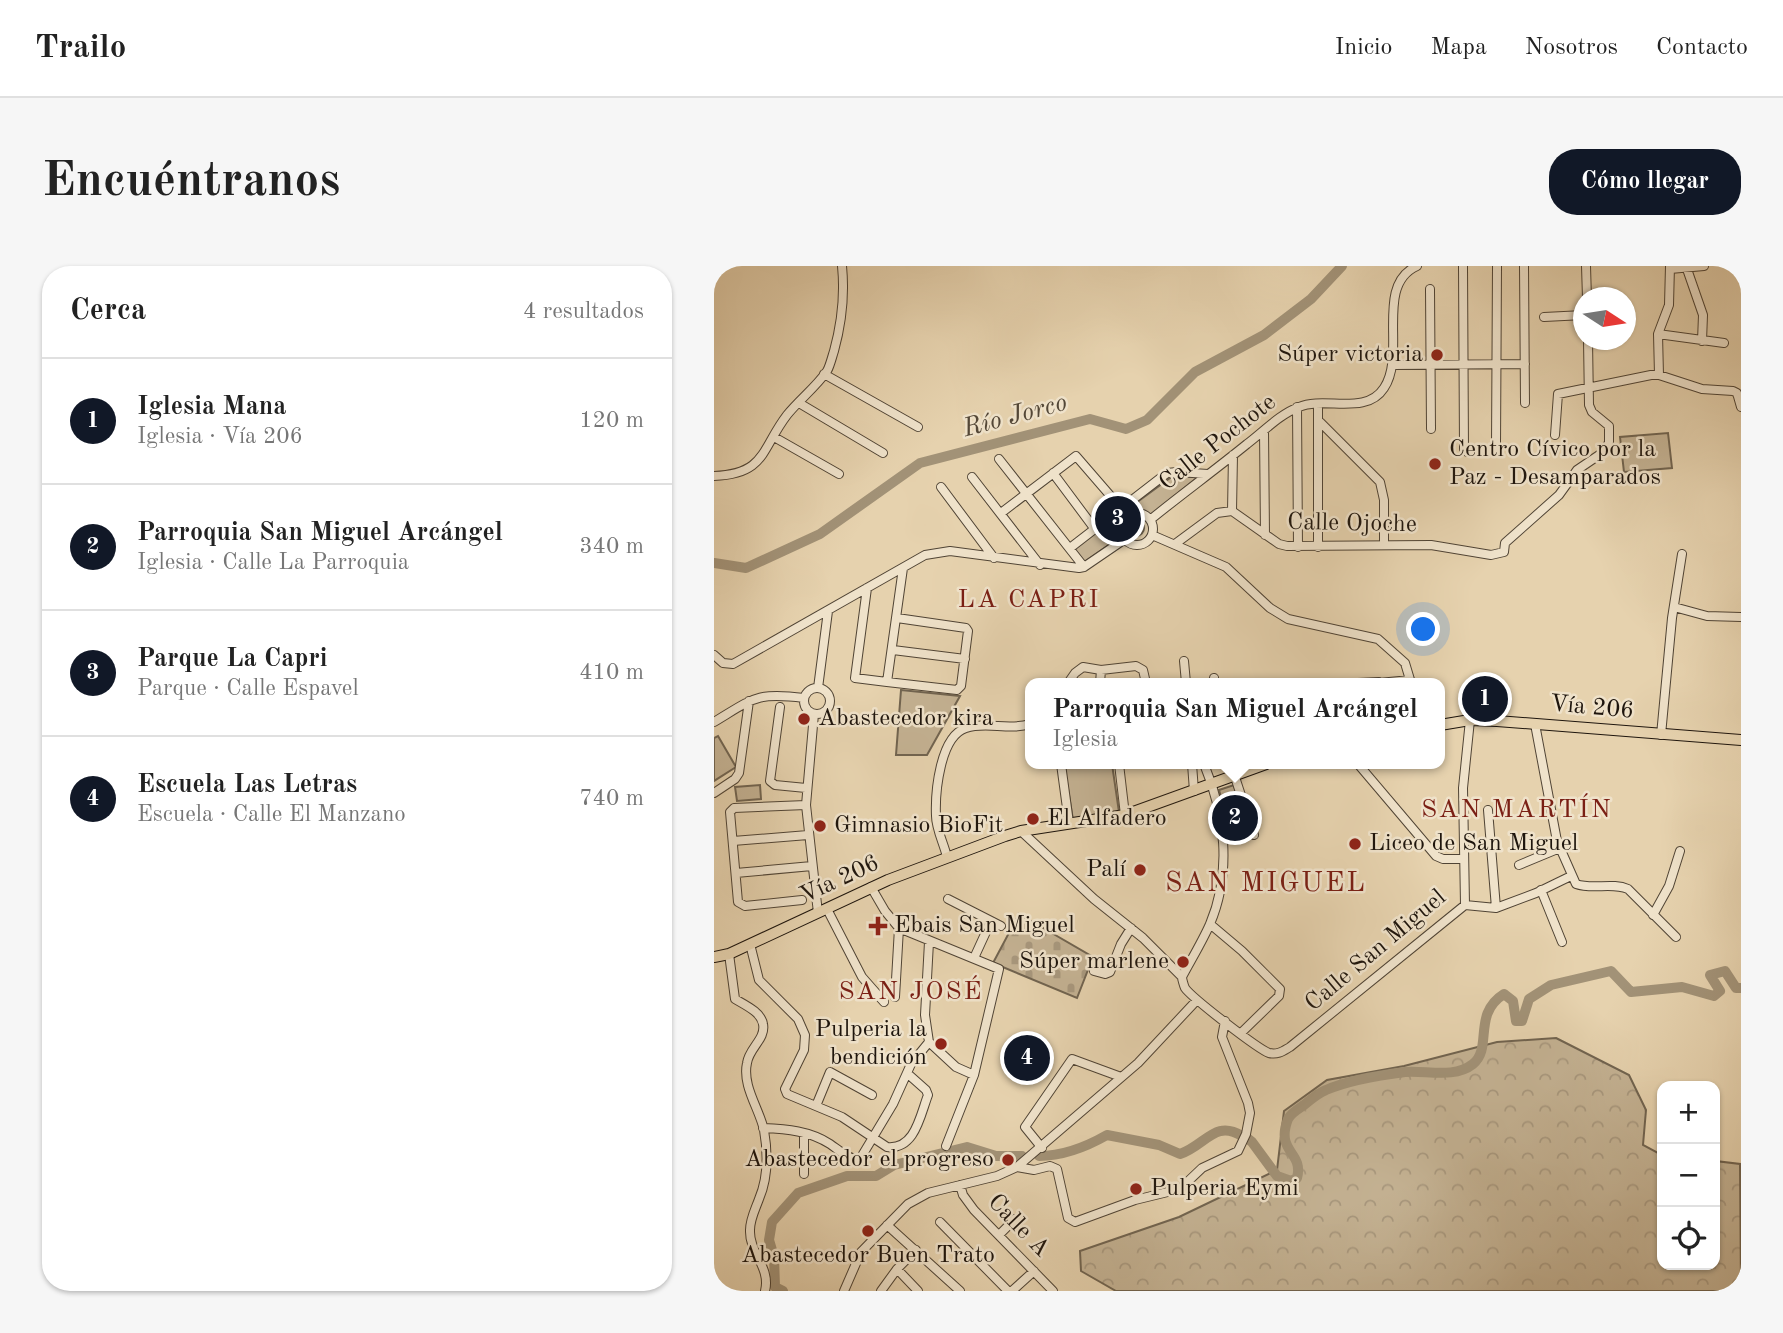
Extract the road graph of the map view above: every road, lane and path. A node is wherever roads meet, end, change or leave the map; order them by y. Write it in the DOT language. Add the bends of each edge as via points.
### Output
graph roads {
  1 [pos="842,266"];
  2 [pos="1417,266"];
  3 [pos="1463,266"];
  4 [pos="1497,266"];
  5 [pos="1524,266"];
  6 [pos="1586,266"];
  7 [pos="1704,266"];
  8 [pos="1670,268"];
  9 [pos="1687,269"];
  10 [pos="1587,287"];
  11 [pos="1430,289"];
  12 [pos="1573,316"];
  13 [pos="1544,317"];
  14 [pos="1658,334"];
  15 [pos="1702,341"];
  16 [pos="1724,343"];
  17 [pos="1588,350"];
  18 [pos="1525,364"];
  19 [pos="1394,365"];
  20 [pos="1430,365"];
  21 [pos="1464,365"];
  22 [pos="1497,365"];
  23 [pos="824,374"];
  24 [pos="1659,375"];
  25 [pos="1590,387"];
  26 [pos="799,402"];
  27 [pos="1525,403"];
  28 [pos="1318,404"];
  29 [pos="1297,407"];
  30 [pos="1741,407"];
  31 [pos="1320,422"];
  32 [pos="918,427"];
  33 [pos="1430,429"];
  34 [pos="1265,431"];
  35 [pos="1555,435"];
  36 [pos="774,437"];
  37 [pos="883,453"];
  38 [pos="1233,455"];
  39 [pos="999,459"];
  40 [pos="1053,473"];
  41 [pos="839,474"];
  42 [pos="1208,474"];
  43 [pos="714,476"];
  44 [pos="972,477"];
  45 [pos="941,486"];
  46 [pos="1027,493"];
  47 [pos="1121,508"];
  48 [pos="1232,511"];
  49 [pos="1001,513"];
  50 [pos="1150,520"];
  51 [pos="1094,528"];
  52 [pos="1152,535"];
  53 [pos="1265,535"];
  54 [pos="1125,539"];
  55 [pos="1175,544"];
  56 [pos="1384,545"];
  57 [pos="1297,547"];
  58 [pos="1318,547"];
  59 [pos="1070,548"];
  60 [pos="1682,554"];
  61 [pos="994,558"];
  62 [pos="1040,565"];
  63 [pos="1084,567"];
  64 [pos="903,568"];
  65 [pos="867,588"];
  66 [pos="1674,607"];
  67 [pos="828,611"];
  68 [pos="1741,617"];
  69 [pos="897,618"];
  70 [pos="892,650"];
  71 [pos="714,655"];
  72 [pos="965,659"];
  73 [pos="1184,661"];
  74 [pos="1101,670"];
  75 [pos="1072,678"];
  76 [pos="1100,678"];
  77 [pos="1145,678"];
  78 [pos="1186,678"];
  79 [pos="1409,678"];
  80 [pos="887,682"];
  81 [pos="818,688"];
  82 [pos="804,698"];
  83 [pos="749,701"];
  84 [pos="780,707"];
  85 [pos="814,714"];
  86 [pos="1470,720"];
  87 [pos="714,722"];
  88 [pos="1025,724"];
  89 [pos="1445,724"];
  90 [pos="1535,724"];
  91 [pos="1661,735"];
  92 [pos="1741,740"];
  93 [pos="1062,769"];
  94 [pos="1120,769"];
  95 [pos="1192,769"];
  96 [pos="1205,769"];
  97 [pos="1250,769"];
  98 [pos="1362,769"];
  99 [pos="1234,774"];
  100 [pos="1211,782"];
  101 [pos="806,788"];
  102 [pos="1194,791"];
  103 [pos="714,793"];
  104 [pos="806,804"];
  105 [pos="1488,810"];
  106 [pos="1125,815"];
  107 [pos="1069,823"];
  108 [pos="1021,831"];
  109 [pos="808,835"];
  110 [pos="1254,835"];
  111 [pos="733,841"];
  112 [pos="1560,848"];
  113 [pos="1679,851"];
  114 [pos="947,857"];
  115 [pos="1463,859"];
  116 [pos="1519,865"];
  117 [pos="812,866"];
  118 [pos="736,873"];
  119 [pos="1571,876"];
  120 [pos="871,887"];
  121 [pos="1541,890"];
  122 [pos="802,900"];
  123 [pos="948,900"];
  124 [pos="1465,905"];
  125 [pos="1496,908"];
  126 [pos="823,911"];
  127 [pos="1653,915"];
  128 [pos="990,921"];
  129 [pos="1210,924"];
  130 [pos="1001,926"];
  131 [pos="899,928"];
  132 [pos="1131,928"];
  133 [pos="1676,937"];
  134 [pos="929,942"];
  135 [pos="1562,942"];
  136 [pos="750,944"];
  137 [pos="729,954"];
  138 [pos="714,957"];
  139 [pos="974,958"];
  140 [pos="1094,971"];
  141 [pos="1182,977"];
  142 [pos="895,997"];
  143 [pos="1197,1000"];
  144 [pos="884,1002"];
  145 [pos="1225,1021"];
  146 [pos="1241,1033"];
  147 [pos="929,1042"];
  148 [pos="908,1074"];
  149 [pos="974,1075"];
  150 [pos="1121,1077"];
  151 [pos="872,1095"];
  152 [pos="816,1106"];
  153 [pos="763,1128"];
  154 [pos="804,1133"];
  155 [pos="872,1138"];
  156 [pos="946,1146"];
  157 [pos="1042,1148"];
  158 [pos="1017,1167"];
  159 [pos="804,1174"];
  160 [pos="960,1185"];
  161 [pos="1016,1219"];
  162 [pos="940,1222"];
  163 [pos="887,1225"];
  164 [pos="999,1235"];
  165 [pos="916,1250"];
  166 [pos="897,1269"];
  167 [pos="1034,1271"];
  168 [pos="765,1291"];
  169 [pos="844,1291"];
  170 [pos="881,1291"];
  171 [pos="918,1291"];
  172 [pos="960,1291"];
  173 [pos="1010,1291"];
  174 [pos="1053,1291"];
  1 -- 23 [label="street" via="841,327"];
  2 -- 19 [label="street, Calle Pochote" via="1409,269 1394,292"];
  3 -- 21 [label="street"];
  4 -- 22 [label="street"];
  5 -- 18 [label="street"];
  6 -- 10 [label="street"];
  7 -- 9 [label="street"];
  8 -- 9 [label="street"];
  8 -- 14 [label="street" via="1670,306"];
  9 -- 15 [label="street" via="1703,315"];
  11 -- 20 [label="street"];
  12 -- 13 [label="street"];
  14 -- 15 [label="street"];
  14 -- 24 [label="street"];
  15 -- 16 [label="street"];
  17 -- 25 [label="street"];
  18 -- 22 [label="street"];
  18 -- 27 [label="street"];
  19 -- 20 [label="street"];
  19 -- 28 [label="street, Calle Pochote" via="1378,396 1366,402"];
  20 -- 21 [label="street"];
  20 -- 33 [label="street"];
  21 -- 22 [label="street"];
  21 -- 22 [label="street" via="1467,452 1494,451 1496,446"];
  23 -- 26 [label="street"];
  23 -- 32 [label="street"];
  24 -- 25 [label="street"];
  24 -- 30 [label="street" via="1702,389 1733,391"];
  25 -- 35 [label="street" via="1558,394"];
  25 -- 56 [label="street, Calle Ojoche" via="1592,412 1609,426 1605,451 1577,470 1559,495 1505,543 1504,552 1491,555 1431,545"];
  26 -- 36 [label="street"];
  26 -- 37 [label="street"];
  28 -- 29 [label="street, Calle Pochote"];
  28 -- 31 [label="street"];
  29 -- 34 [label="street, Calle Pochote"];
  29 -- 57 [label="street"];
  31 -- 56 [label="street" via="1380,482"];
  31 -- 58 [label="street"];
  34 -- 38 [label="street, Calle Pochote"];
  34 -- 53 [label="street"];
  36 -- 41 [label="street"];
  36 -- 43 [label="street" via="750,468"];
  38 -- 42 [label="street, Calle Pochote"];
  38 -- 48 [label="street"];
  39 -- 46 [label="street"];
  40 -- 46 [label="street"];
  40 -- 47 [label="street" via="1073,456 1079,457"];
  40 -- 51 [label="street"];
  42 -- 47 [label="street" via="1167,473"];
  42 -- 50 [label="street, Calle Pochote"];
  44 -- 49 [label="street"];
  45 -- 61 [label="street"];
  46 -- 49 [label="street"];
  46 -- 59 [label="street"];
  47 -- 51 [label="street"];
  48 -- 53 [label="street, Calle Ojoche"];
  48 -- 55 [label="street" via="1217,513"];
  49 -- 62 [label="street"];
  50 -- 52 [label="street"];
  50 -- 54 [label="street" via="1142,514 1128,517 1122,526"];
  51 -- 59 [label="street"];
  52 -- 54 [label="street" via="1140,545"];
  52 -- 55 [label="street"];
  53 -- 57 [label="street, Calle Ojoche" via="1279,544"];
  54 -- 63 [label="street"];
  55 -- 79 [label="street" via="1226,568 1287,619 1378,639 1405,663"];
  56 -- 58 [label="street, Calle Ojoche"];
  57 -- 58 [label="street, Calle Ojoche"];
  59 -- 63 [label="street"];
  60 -- 66 [label="street"];
  61 -- 62 [label="street"];
  61 -- 64 [label="street" via="936,552"];
  62 -- 63 [label="street"];
  64 -- 65 [label="street"];
  64 -- 69 [label="street"];
  65 -- 67 [label="street"];
  65 -- 80 [label="street" via="855,678"];
  66 -- 68 [label="street" via="1707,616"];
  66 -- 91 [label="street"];
  67 -- 71 [label="street" via="733,664"];
  67 -- 81 [label="street"];
  69 -- 70 [label="street"];
  69 -- 72 [label="street" via="963,626 968,631"];
  70 -- 72 [label="street"];
  70 -- 80 [label="street"];
  72 -- 80 [label="street" via="957,690"];
  73 -- 78 [label="street"];
  74 -- 75 [label="street" via="1083,667"];
  74 -- 76 [label="street"];
  74 -- 77 [label="street" via="1136,666"];
  81 -- 82 [label="street"];
  81 -- 85 [label="street" via="829,695 830,703 822,713"];
  82 -- 83 [label="street" via="770,695"];
  82 -- 85 [label="street" via="807,710"];
  83 -- 87 [label="street"];
  83 -- 103 [label="street" via="739,773"];
  84 -- 101 [label="street" via="771,780 775,785"];
  85 -- 101 [label="street"];
  86 -- 89 [label="main road, Vía 206"];
  86 -- 90 [label="main road, Vía 206"];
  86 -- 115 [label="street, Calle San Miguel" via="1463,788"];
  88 -- 114 [label="street" via="969,727 947,745 936,817"];
  90 -- 91 [label="main road, Vía 206"];
  90 -- 112 [label="street"];
  91 -- 92 [label="main road, Vía 206"];
  93 -- 107 [label="street"];
  94 -- 106 [label="street"];
  95 -- 102 [label="street"];
  96 -- 100 [label="street"];
  97 -- 99 [label="main road, Vía 206"];
  98 -- 115 [label="street" via="1436,856"];
  99 -- 100 [label="main road, Vía 206"];
  99 -- 110 [label="street"];
  100 -- 102 [label="main road, Vía 206"];
  100 -- 129 [label="street" via="1223,846 1220,895"];
  101 -- 104 [label="street"];
  102 -- 106 [label="main road, Vía 206"];
  104 -- 109 [label="street"];
  104 -- 111 [label="street" via="731,809"];
  105 -- 125 [label="street"];
  106 -- 107 [label="main road, Vía 206"];
  107 -- 108 [label="main road, Vía 206"];
  108 -- 114 [label="main road, Vía 206"];
  108 -- 132 [label="street"];
  109 -- 111 [label="street"];
  109 -- 117 [label="street"];
  111 -- 118 [label="street"];
  112 -- 116 [label="street"];
  112 -- 119 [label="street"];
  113 -- 127 [label="street" via="1669,886"];
  114 -- 120 [label="main road, Vía 206"];
  115 -- 124 [label="street, Calle San Miguel"];
  117 -- 118 [label="street"];
  117 -- 126 [label="street"];
  118 -- 122 [label="street" via="741,906"];
  119 -- 121 [label="street"];
  119 -- 127 [label="street" via="1583,886 1622,886"];
  120 -- 126 [label="main road, Vía 206"];
  120 -- 131 [label="street"];
  121 -- 125 [label="street"];
  121 -- 135 [label="street"];
  123 -- 128 [label="street"];
  124 -- 125 [label="street"];
  124 -- 146 [label="street, Calle San Miguel" via="1280,1053 1267,1052"];
  126 -- 136 [label="main road, Vía 206"];
  126 -- 144 [label="street" via="862,977"];
  127 -- 133 [label="street"];
  128 -- 130 [label="street"];
  128 -- 139 [label="street"];
  129 -- 141 [label="street"];
  129 -- 146 [label="street" via="1279,989 1279,996"];
  131 -- 134 [label="street"];
  131 -- 142 [label="street"];
  132 -- 140 [label="street" via="1110,972"];
  132 -- 141 [label="street"];
  134 -- 139 [label="street"];
  134 -- 147 [label="street" via="925,1015"];
  136 -- 137 [label="main road, Vía 206"];
  136 -- 152 [label="street" via="759,980 798,1019 805,1035 804,1050 785,1089"];
  137 -- 138 [label="main road, Vía 206"];
  137 -- 153 [label="street" via="736,999 759,1015 763,1025 746,1064"];
  139 -- 149 [label="street" via="999,969"];
  141 -- 143 [label="street"];
  143 -- 145 [label="street, Calle San Miguel"];
  143 -- 150 [label="street"];
  145 -- 146 [label="street, Calle San Miguel"];
  145 -- 158 [label="street" via="1222,1037 1250,1113 1238,1151 1202,1168 1176,1189 1075,1222 1068,1217 1057,1169"];
  147 -- 148 [label="street" via="911,1063"];
  147 -- 149 [label="street" via="956,1067"];
  148 -- 155 [label="street"];
  148 -- 155 [label="street" via="928,1093 912,1137 894,1148"];
  149 -- 156 [label="street"];
  150 -- 157 [label="street"];
  150 -- 157 [label="street" via="1073,1059 1025,1127"];
  151 -- 152 [label="street" via="830,1072"];
  152 -- 155 [label="street"];
  153 -- 154 [label="street"];
  153 -- 168 [label="street" via="766,1173 750,1238 766,1270"];
  154 -- 155 [label="street" via="856,1160"];
  154 -- 159 [label="street"];
  157 -- 158 [label="street"];
  158 -- 160 [label="street"];
  160 -- 163 [label="street" via="918,1197"];
  160 -- 164 [label="street, Calle A" via="974,1210"];
  161 -- 164 [label="street"];
  162 -- 173 [label="street"];
  163 -- 165 [label="street"];
  163 -- 169 [label="street" via="861,1252"];
  164 -- 167 [label="street, Calle A"];
  165 -- 166 [label="street"];
  165 -- 172 [label="street"];
  166 -- 170 [label="street"];
  166 -- 171 [label="street"];
  167 -- 173 [label="street"];
  167 -- 174 [label="street, Calle A"];
}
